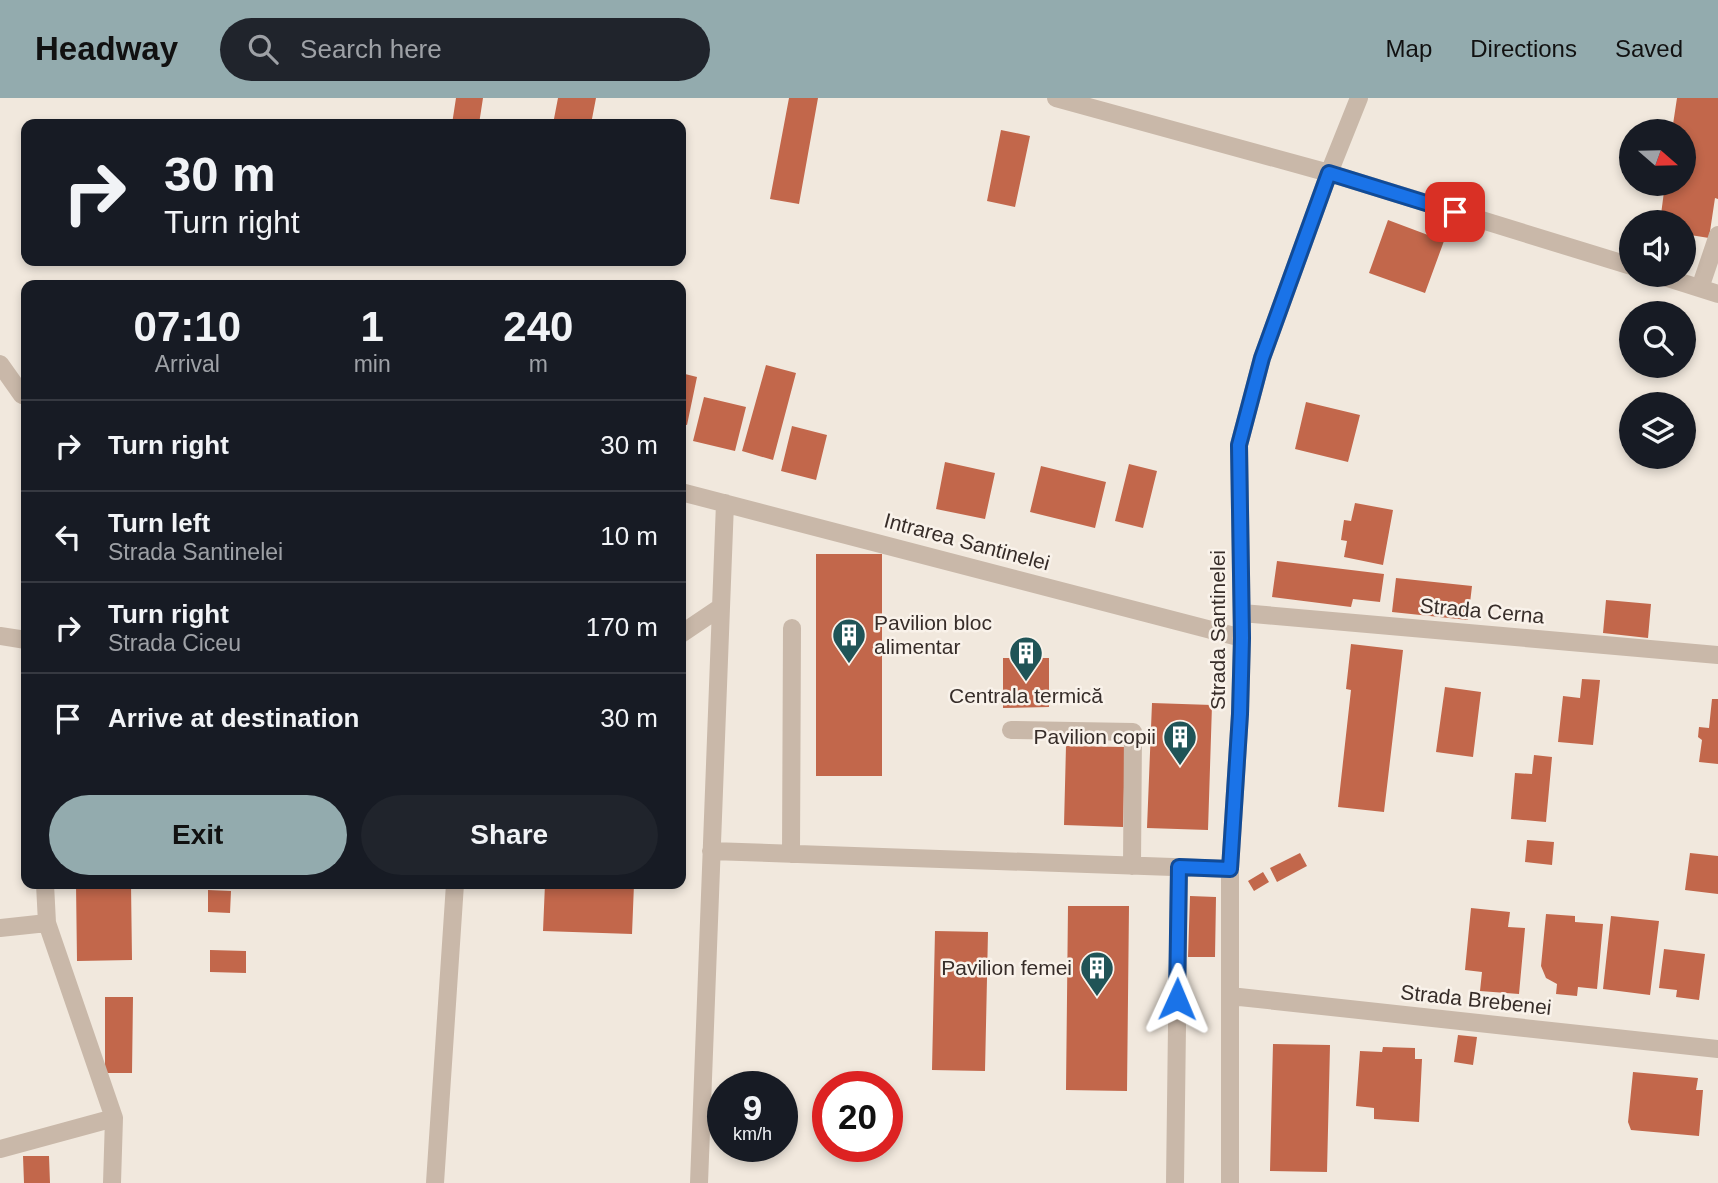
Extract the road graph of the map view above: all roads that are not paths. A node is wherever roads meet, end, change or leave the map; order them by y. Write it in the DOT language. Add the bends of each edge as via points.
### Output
graph roads {
  1 [pos="1056,98"];
  2 [pos="1359,98"];
  3 [pos="1329,173"];
  4 [pos="1718,235"];
  5 [pos="1619,262"];
  6 [pos="1696,287"];
  7 [pos="1700,288"];
  8 [pos="1718,294"];
  9 [pos="0,364"];
  10 [pos="21,394"];
  11 [pos="686,493"];
  12 [pos="725,503"];
  13 [pos="721,607"];
  14 [pos="1242,612"];
  15 [pos="792,628"];
  16 [pos="686,632"];
  17 [pos="0,636"];
  18 [pos="1242,638"];
  19 [pos="21,639"];
  20 [pos="1718,655"];
  21 [pos="1011,730"];
  22 [pos="711,851"];
  23 [pos="792,854"];
  24 [pos="1132,866"];
  25 [pos="1179,867"];
  26 [pos="1230,869"];
  27 [pos="45,889"];
  28 [pos="455,889"];
  29 [pos="47,923"];
  30 [pos="0,928"];
  31 [pos="1230,996"];
  32 [pos="1718,1049"];
  33 [pos="114,1118"];
  34 [pos="0,1149"];
  35 [pos="112,1183"];
  36 [pos="435,1183"];
  37 [pos="699,1183"];
  38 [pos="1175,1183"];
  39 [pos="1230,1183"];
  1 -- 3 [label="street"];
  2 -- 3 [label="street, Strada Santinelei"];
  3 -- 5 [label="street"];
  3 -- 14 [label="street, Strada Santinelei" via="1262,358 1239,445"];
  4 -- 7 [label="street"];
  6 -- 7 [label="street"];
  7 -- 8 [label="street"];
  9 -- 10 [label="street"];
  11 -- 12 [label="street, Intrarea Santinelei"];
  12 -- 13 [label="street"];
  12 -- 18 [label="street, Intrarea Santinelei"];
  13 -- 16 [label="street"];
  13 -- 22 [label="street"];
  14 -- 18 [label="street, Strada Santinelei"];
  14 -- 20 [label="street, Strada Cerna"];
  15 -- 23 [label="street"];
  17 -- 19 [label="street"];
  18 -- 26 [label="street, Strada Santinelei"];
  21 -- 24 [label="street" via="1133,732"];
  22 -- 23 [label="street"];
  22 -- 37 [label="street"];
  23 -- 24 [label="street"];
  24 -- 25 [label="street"];
  25 -- 26 [label="street"];
  25 -- 38 [label="street"];
  26 -- 31 [label="street, Strada Santinelei"];
  27 -- 29 [label="street"];
  28 -- 36 [label="street"];
  29 -- 30 [label="street"];
  29 -- 33 [label="street"];
  31 -- 32 [label="street, Strada Brebenei"];
  31 -- 39 [label="street, Strada Santinelei"];
  33 -- 34 [label="street"];
  33 -- 35 [label="street"];
}
